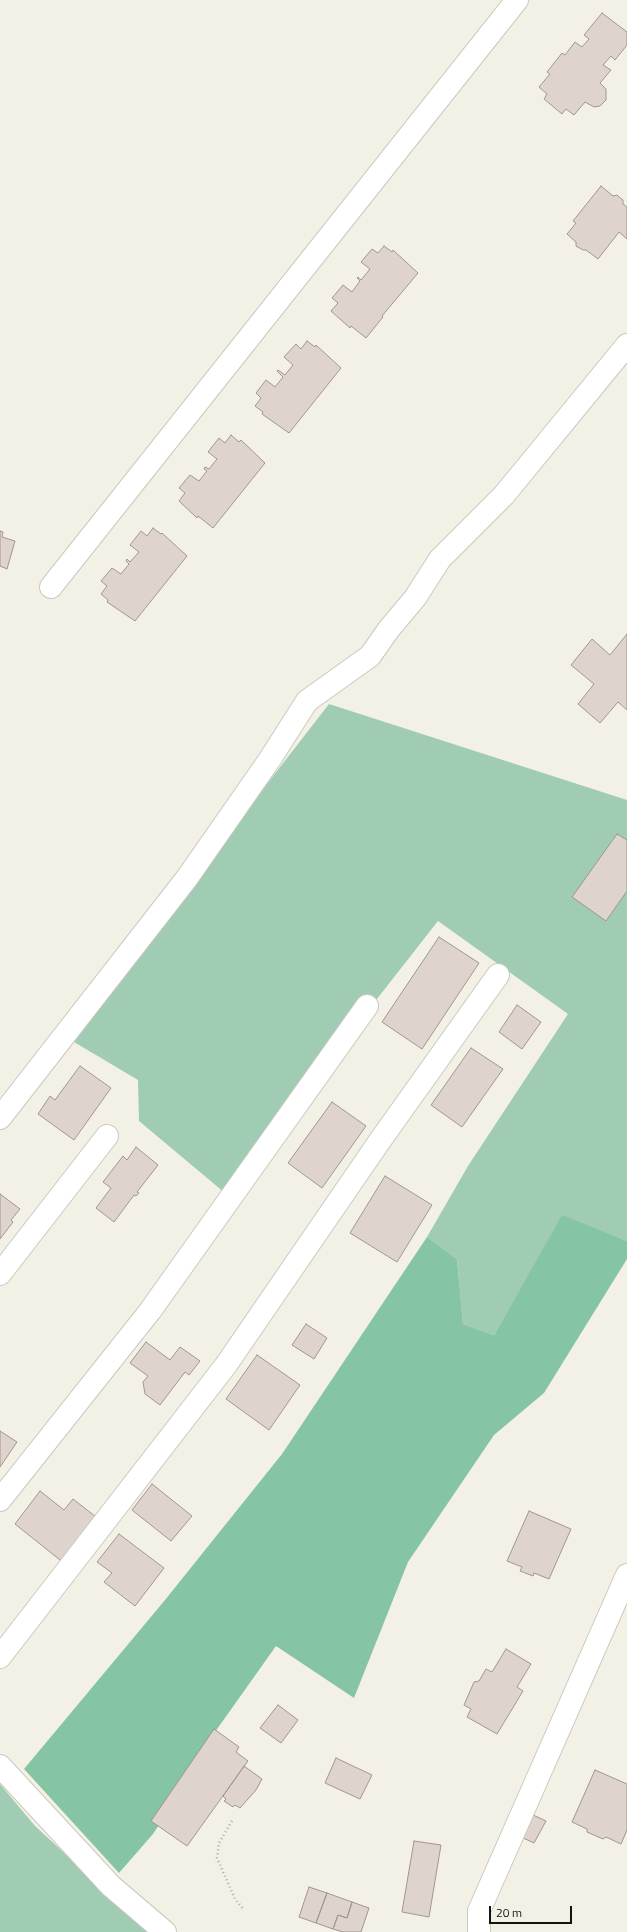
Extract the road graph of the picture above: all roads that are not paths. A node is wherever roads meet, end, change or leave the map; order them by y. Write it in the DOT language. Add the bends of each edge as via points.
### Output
graph roads {
  1 [pos="517,0"];
  2 [pos="627,345"];
  3 [pos="51,587"];
  4 [pos="498,975"];
  5 [pos="366,1006"];
  6 [pos="0,1118"];
  7 [pos="107,1136"];
  8 [pos="0,1274"];
  9 [pos="0,1500"];
  10 [pos="627,1575"];
  11 [pos="0,1657"];
  12 [pos="0,1766"];
  13 [pos="165,1932"];
  14 [pos="478,1932"];
  1 -- 3 [label="street"];
  2 -- 6 [label="street" via="504,495 440,559 415,598 370,656 307,701 187,878"];
  4 -- 11 [label="street" via="379,1142 226,1365"];
  5 -- 9 [label="street" via="150,1311"];
  7 -- 8 [label="street"];
  10 -- 14 [label="street" via="479,1911"];
  12 -- 13 [label="street" via="111,1886"];
}
